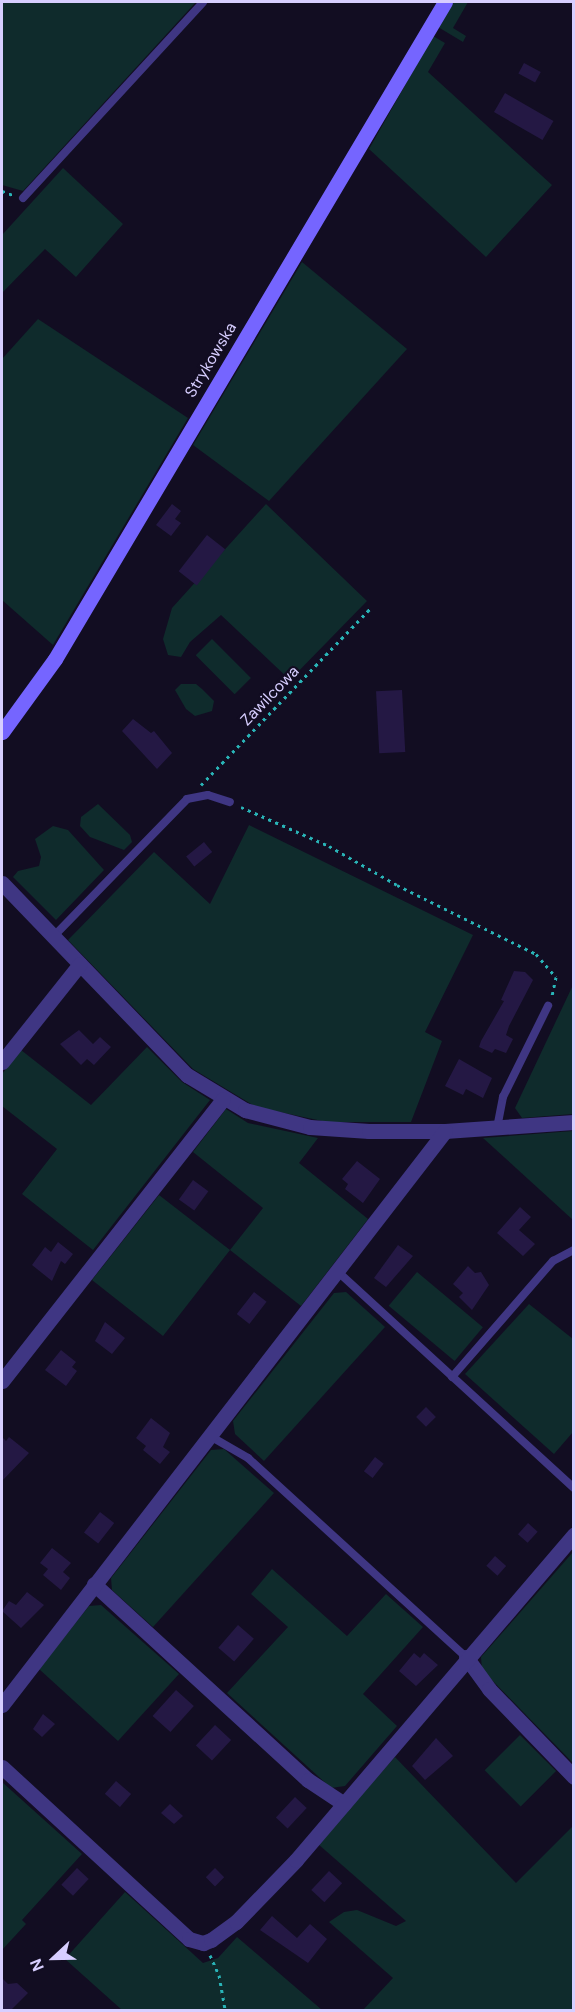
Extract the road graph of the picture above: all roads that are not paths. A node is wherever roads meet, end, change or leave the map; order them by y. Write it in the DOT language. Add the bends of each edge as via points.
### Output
graph roads {
  1 [pos="203,2"];
  2 [pos="445,2"];
  3 [pos="23,198"];
  4 [pos="2,732"];
  5 [pos="230,802"];
  6 [pos="2,883"];
  7 [pos="53,938"];
  8 [pos="80,964"];
  9 [pos="548,1006"];
  10 [pos="2,1062"];
  11 [pos="223,1099"];
  12 [pos="573,1122"];
  13 [pos="497,1128"];
  14 [pos="445,1131"];
  15 [pos="573,1250"];
  16 [pos="336,1270"];
  17 [pos="452,1377"];
  18 [pos="2,1381"];
  19 [pos="210,1436"];
  20 [pos="573,1488"];
  21 [pos="573,1534"];
  22 [pos="94,1584"];
  23 [pos="466,1657"];
  24 [pos="2,1705"];
  25 [pos="2,1767"];
  26 [pos="573,1777"];
  27 [pos="344,1804"];
  1 -- 3 [label="lane"];
  2 -- 4 [label="street, Strykowska" via="55,659"];
  5 -- 7 [label="lane" via="208,795 187,799"];
  6 -- 7 [label="street"];
  7 -- 8 [label="street"];
  8 -- 10 [label="street"];
  8 -- 11 [label="street" via="188,1075"];
  9 -- 13 [label="lane" via="503,1097"];
  11 -- 14 [label="street" via="267,1118 310,1127"];
  11 -- 18 [label="street"];
  12 -- 13 [label="street"];
  13 -- 14 [label="street"];
  14 -- 16 [label="street"];
  15 -- 17 [label="lane" via="553,1262"];
  16 -- 17 [label="lane"];
  16 -- 19 [label="street"];
  17 -- 20 [label="lane"];
  19 -- 22 [label="street"];
  19 -- 23 [label="lane" via="248,1458"];
  21 -- 23 [label="street"];
  22 -- 24 [label="street"];
  22 -- 27 [label="street" via="308,1780"];
  23 -- 26 [label="street" via="489,1689"];
  23 -- 27 [label="street"];
  25 -- 27 [label="street" via="189,1939 203,1943 222,1935 236,1922"];
}
